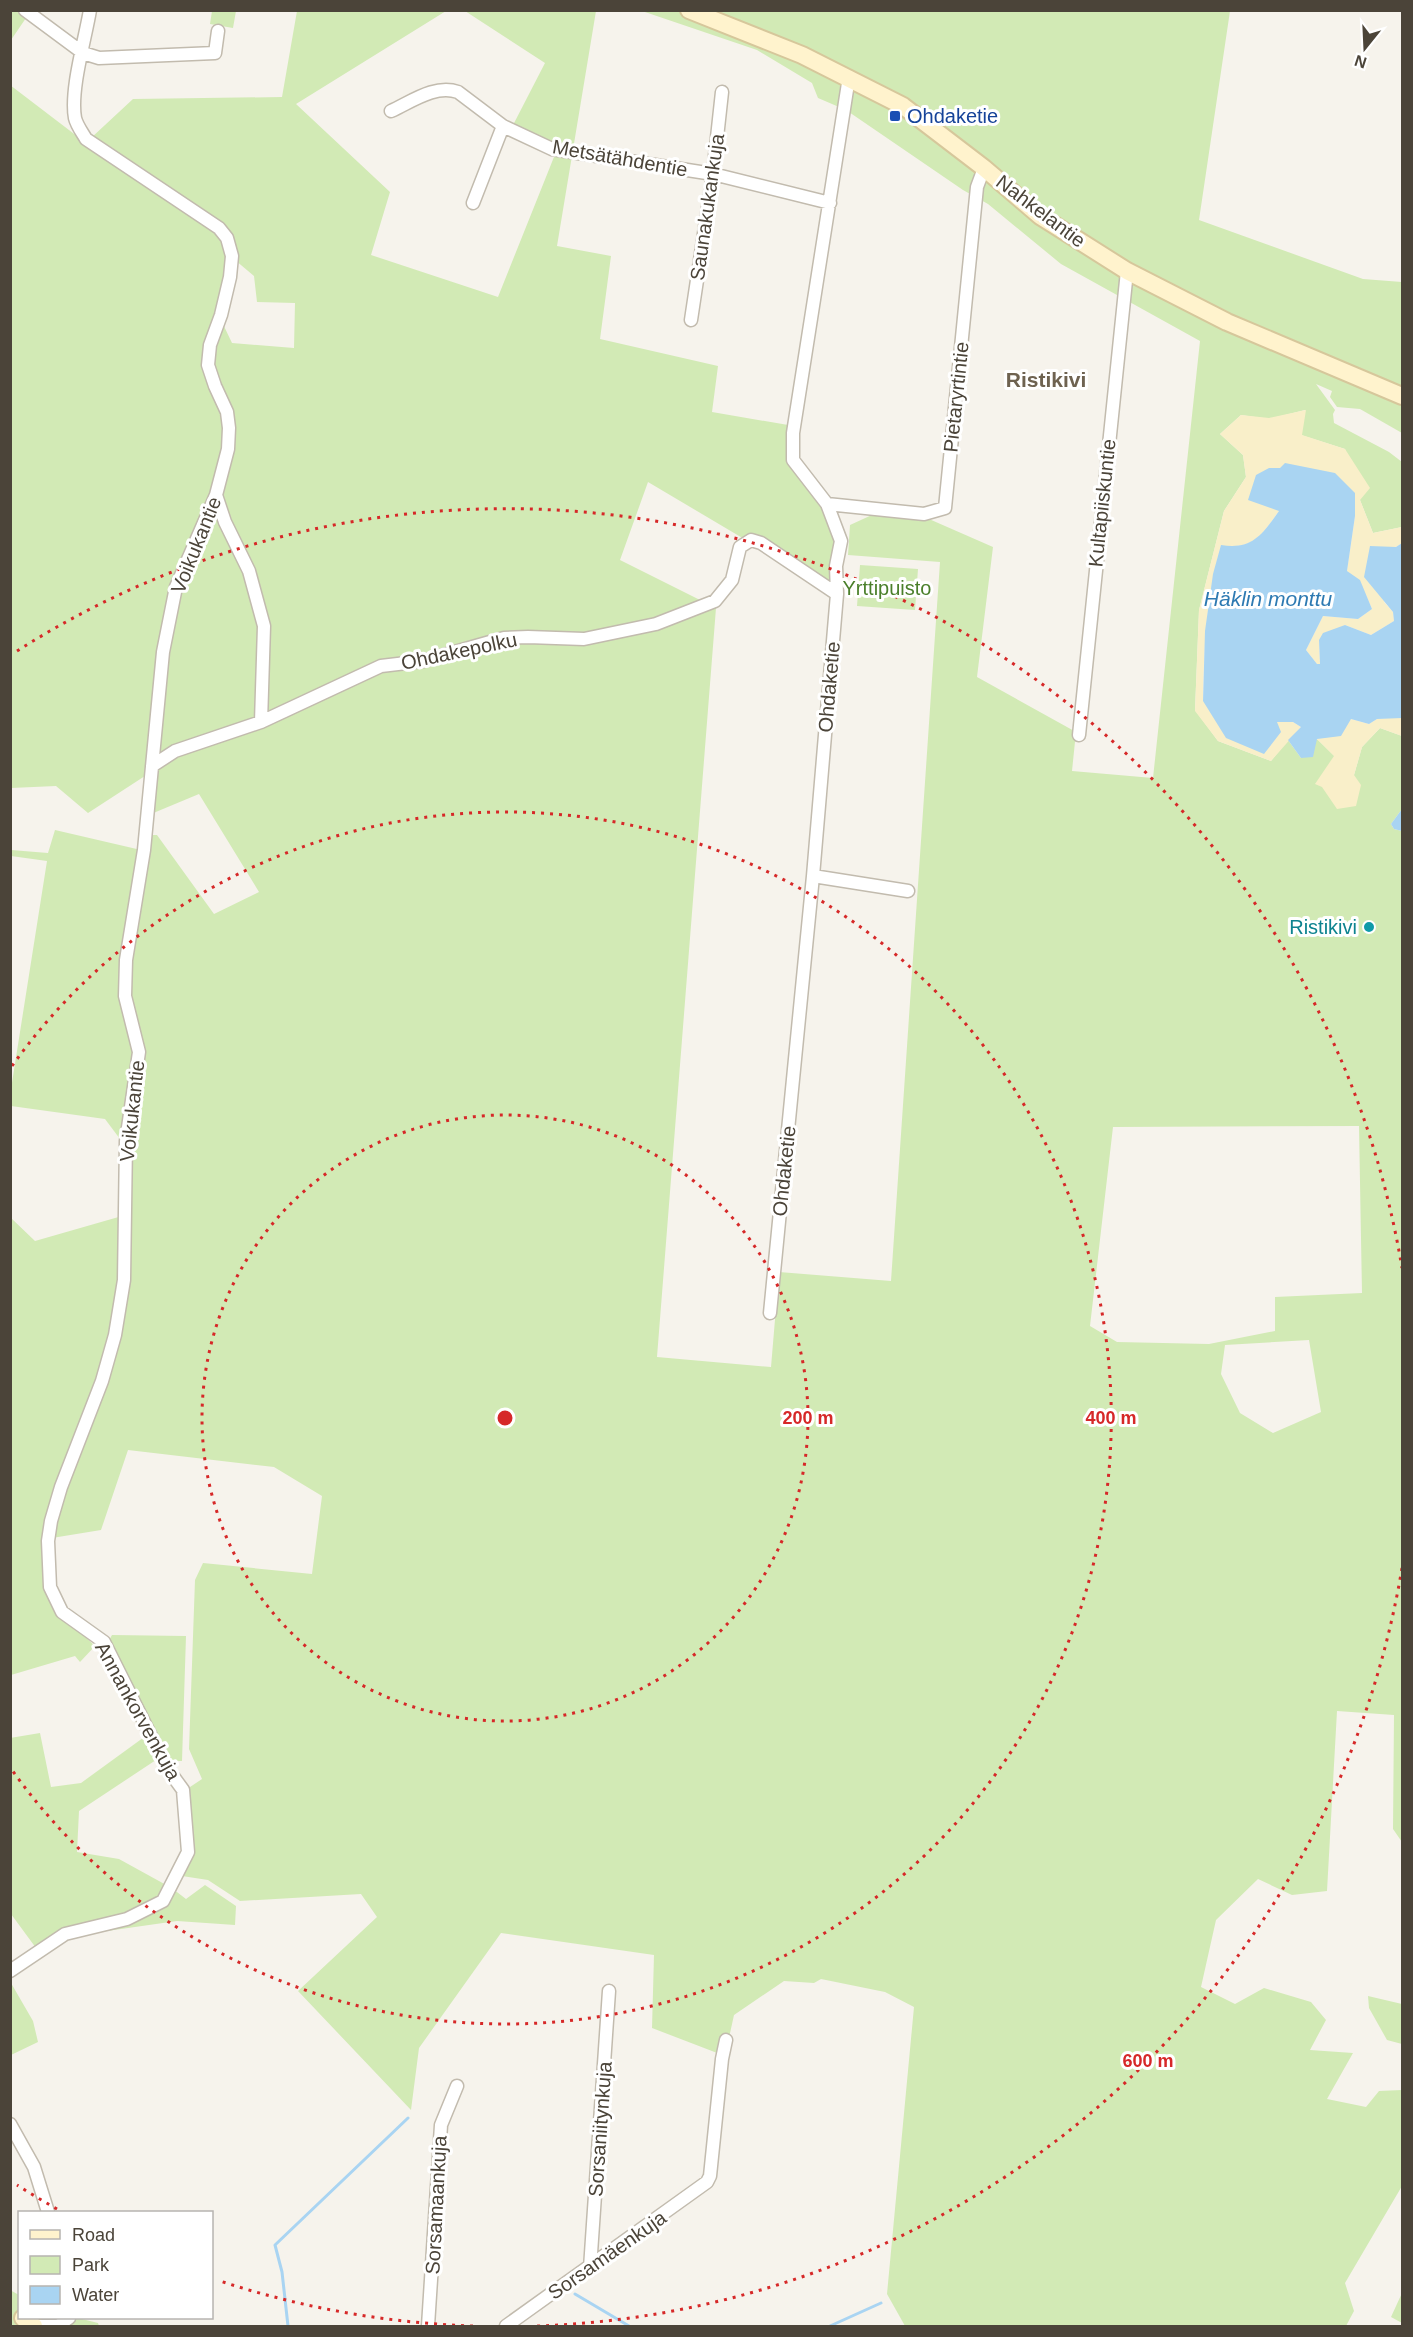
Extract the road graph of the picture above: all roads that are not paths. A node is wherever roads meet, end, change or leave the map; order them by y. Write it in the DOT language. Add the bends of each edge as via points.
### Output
graph roads {
  1 [pos="25,10"];
  2 [pos="90,10"];
  3 [pos="689,10"];
  4 [pos="218,31"];
  5 [pos="82,53"];
  6 [pos="849,78"];
  7 [pos="722,92"];
  8 [pos="391,111"];
  9 [pos="503,126"];
  10 [pos="984,168"];
  11 [pos="713,174"];
  12 [pos="474,203"];
  13 [pos="830,203"];
  14 [pos="1126,271"];
  15 [pos="691,320"];
  16 [pos="1402,396"];
  17 [pos="216,495"];
  18 [pos="827,504"];
  19 [pos="837,594"];
  20 [pos="261,722"];
  21 [pos="1079,735"];
  22 [pos="152,766"];
  23 [pos="813,876"];
  24 [pos="908,891"];
  25 [pos="124,1233"];
  26 [pos="770,1312"];
  27 [pos="10,1971"];
  28 [pos="609,1991"];
  29 [pos="726,2040"];
  30 [pos="457,2086"];
  31 [pos="10,2124"];
  32 [pos="48,2211"];
  33 [pos="590,2268"];
  34 [pos="39,2326"];
  35 [pos="59,2326"];
  36 [pos="428,2326"];
  37 [pos="506,2326"];
  1 -- 5 [label="street"];
  2 -- 5 [label="street, Voikukantie"];
  3 -- 6 [label="main road, Nahkelantie"];
  4 -- 5 [label="street" via="214,53 99,58"];
  5 -- 17 [label="street, Voikukantie" via="75,117 86,139 219,228 227,238 232,256 230,277 208,364 230,428"];
  6 -- 10 [label="main road, Nahkelantie" via="903,106"];
  6 -- 13 [label="street, Ohdaketie"];
  7 -- 11 [label="street, Saunakukankuja"];
  8 -- 9 [label="street, Metsätähdentie" via="436,90 451,90"];
  9 -- 11 [label="street, Metsätähdentie" via="552,149"];
  9 -- 12 [label="street"];
  10 -- 14 [label="main road, Nahkelantie" via="1040,216"];
  10 -- 18 [label="street, Pietaryrtintie" via="977,187 945,508 924,514"];
  11 -- 13 [label="street, Metsätähdentie"];
  11 -- 15 [label="street, Saunakukankuja"];
  13 -- 18 [label="street, Ohdaketie" via="793,433 793,460"];
  14 -- 16 [label="main road, Nahkelantie" via="1227,322"];
  14 -- 21 [label="street, Kultapiiskuntie"];
  17 -- 20 [label="street" via="249,571 264,626"];
  17 -- 22 [label="street, Voikukantie" via="176,587 164,652"];
  18 -- 19 [label="street, Ohdaketie" via="841,541 836,566"];
  19 -- 20 [label="street, Ohdakepolku" via="751,540 740,547 732,580 715,601 656,624 584,639 504,638 423,661 381,666"];
  19 -- 23 [label="street, Ohdaketie"];
  20 -- 22 [label="street, Ohdakepolku" via="175,751"];
  22 -- 25 [label="street, Voikukantie" via="144,850 126,960 125,996 139,1052 126,1141"];
  23 -- 24 [label="street"];
  23 -- 26 [label="street, Ohdaketie"];
  25 -- 27 [label="street, Annankorvenkuja" via="124,1280 115,1335 51,1521 50,1587 62,1612 104,1642 167,1768 183,1790 188,1852 163,1901 127,1920 65,1934"];
  28 -- 33 [label="street, Sorsaniitynkuja"];
  29 -- 33 [label="street, Sorsamäenkuja" via="707,2182"];
  30 -- 36 [label="street, Sorsamaankuja" via="441,2125"];
  31 -- 32 [label="street" via="34,2167"];
  33 -- 37 [label="street, Sorsamäenkuja"];
  34 -- 35 [label="street"];
}
